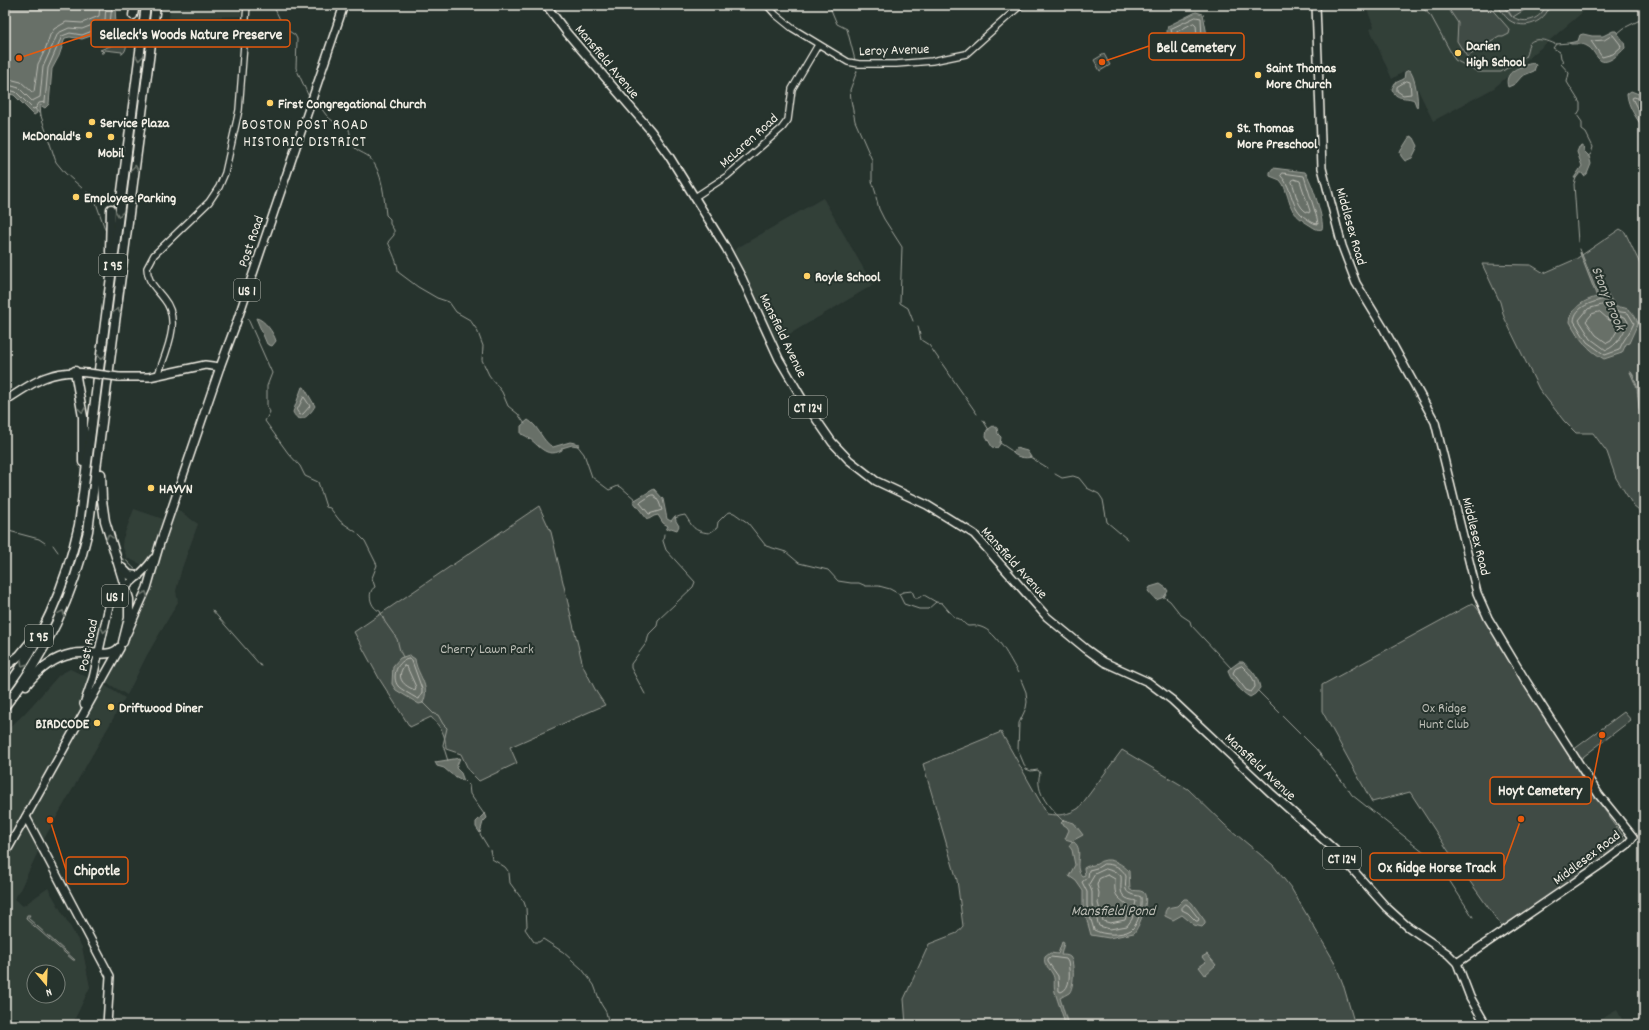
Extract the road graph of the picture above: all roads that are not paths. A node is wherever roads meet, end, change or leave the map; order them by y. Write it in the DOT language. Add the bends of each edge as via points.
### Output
graph roads {
  1 [pos="135,5"];
  2 [pos="146,5"];
  3 [pos="156,5"];
  4 [pos="247,5"];
  5 [pos="344,5"];
  6 [pos="546,5"];
  7 [pos="767,5"];
  8 [pos="1021,5"];
  9 [pos="1316,5"];
  10 [pos="132,15"];
  11 [pos="818,45"];
  12 [pos="694,197"];
  13 [pos="111,209"];
  14 [pos="104,332"];
  15 [pos="220,367"];
  16 [pos="75,371"];
  17 [pos="158,375"];
  18 [pos="5,401"];
  19 [pos="102,433"];
  20 [pos="79,525"];
  21 [pos="156,554"];
  22 [pos="118,564"];
  23 [pos="138,576"];
  24 [pos="65,578"];
  25 [pos="126,585"];
  26 [pos="121,645"];
  27 [pos="99,653"];
  28 [pos="5,667"];
  29 [pos="5,690"];
  30 [pos="5,707"];
  31 [pos="72,733"];
  32 [pos="26,817"];
  33 [pos="5,854"];
  34 [pos="1457,963"];
  35 [pos="107,1025"];
  36 [pos="1486,1025"];
  1 -- 10 [label="highway"];
  2 -- 14 [label="highway, I 95, one-way"];
  19 -- 3 [label="highway, I 95, one-way"];
  4 -- 17 [label="street" via="239,110 225,173 209,202 154,255 147,268 150,283 166,301 172,316 171,333"];
  5 -- 15 [label="main road, Post Road / US 1"];
  6 -- 12 [label="main road, Mansfield Avenue / CT 124" via="651,131"];
  7 -- 11 [label="street, Leroy Avenue" via="792,28"];
  8 -- 11 [label="street, Leroy Avenue" via="966,54 932,61 896,64 855,63 848,62"];
  9 -- 34 [label="main road, Middlesex Road" via="1322,168 1345,255 1356,283 1435,422 1477,593 1488,618 1599,795 1633,837 1627,845 1603,863"];
  11 -- 12 [label="street, McLaren Road" via="792,89 788,120 782,128 727,176"];
  12 -- 34 [label="main road, Mansfield Avenue / CT 124" via="744,282 779,359 820,426 849,460 876,481 927,505 974,534 1047,617 1104,662 1148,682 1172,700 1336,851 1386,907"];
  13 -- 14 [label="highway"];
  14 -- 20 [label="highway, I 95, one-way"];
  15 -- 17 [label="main road" via="204,365"];
  15 -- 21 [label="main road, Post Road / US 1"];
  16 -- 17 [label="main road, bridge" via="119,377 140,378"];
  16 -- 18 [label="main road" via="47,377"];
  16 -- 20 [label="highway, one-way" via="84,435"];
  22 -- 19 [label="highway, one-way" via="102,507"];
  30 -- 19 [label="highway, I 95, one-way" via="44,648 73,584 89,524"];
  20 -- 24 [label="highway, I 95"];
  21 -- 23 [label="main road, Post Road / US 1"];
  26 -- 21 [label="main road, Post Road / US 1, one-way" via="142,601"];
  22 -- 23 [label="highway" via="129,575"];
  22 -- 25 [label="highway"];
  23 -- 25 [label="main road, Post Road / US 1"];
  24 -- 28 [label="highway" via="30,643"];
  24 -- 29 [label="highway, I 95, one-way" via="37,641"];
  25 -- 26 [label="highway" via="130,612"];
  25 -- 27 [label="main road, Post Road / US 1, one-way" via="109,606"];
  26 -- 27 [label="highway" via="112,654"];
  26 -- 31 [label="main road, Post Road / US 1"];
  27 -- 30 [label="highway" via="72,654 50,663"];
  27 -- 31 [label="main road, Post Road / US 1" via="87,698"];
  31 -- 32 [label="main road, Post Road / US 1"];
  32 -- 33 [label="main road, Post Road / US 1"];
  32 -- 35 [label="main road" via="110,976"];
  34 -- 36 [label="main road, Mansfield Avenue / CT 124" via="1470,996"];
}
